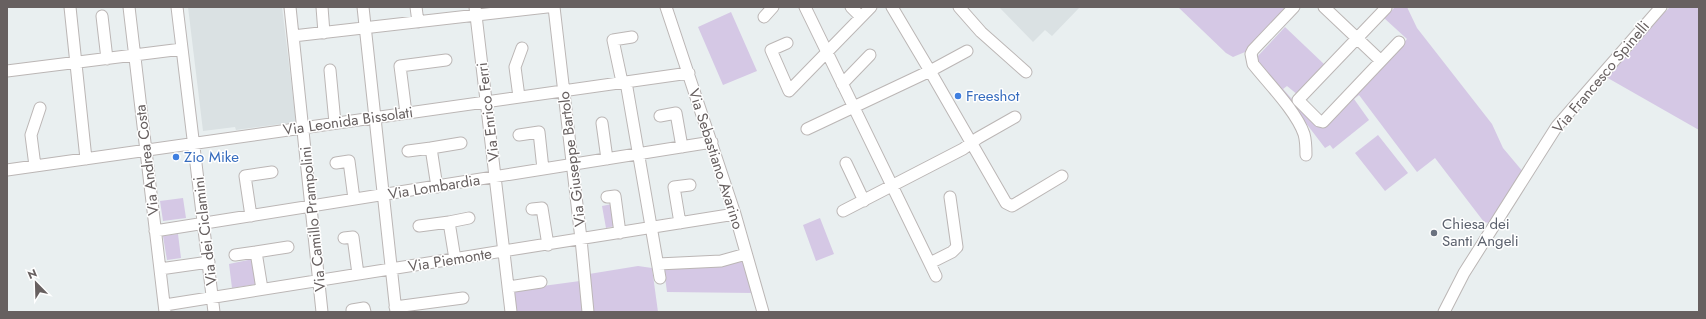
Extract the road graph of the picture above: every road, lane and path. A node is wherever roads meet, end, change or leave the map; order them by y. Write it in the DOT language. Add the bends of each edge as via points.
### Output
graph roads {
  1 [pos="70,7"];
  2 [pos="129,7"];
  3 [pos="177,7"];
  4 [pos="290,7"];
  5 [pos="322,7"];
  6 [pos="363,7"];
  7 [pos="416,7"];
  8 [pos="547,7"];
  9 [pos="554,7"];
  10 [pos="666,7"];
  11 [pos="773,7"];
  12 [pos="805,7"];
  13 [pos="851,7"];
  14 [pos="871,7"];
  15 [pos="892,7"];
  16 [pos="959,7"];
  17 [pos="1294,7"];
  18 [pos="1324,7"];
  19 [pos="1661,7"];
  20 [pos="1386,8"];
  21 [pos="507,9"];
  22 [pos="475,11"];
  23 [pos="102,16"];
  24 [pos="764,17"];
  25 [pos="861,17"];
  26 [pos="418,22"];
  27 [pos="366,28"];
  28 [pos="324,33"];
  29 [pos="293,36"];
  30 [pos="632,37"];
  31 [pos="1357,39"];
  32 [pos="1398,42"];
  33 [pos="787,43"];
  34 [pos="522,48"];
  35 [pos="182,49"];
  36 [pos="826,51"];
  37 [pos="967,51"];
  38 [pos="135,55"];
  39 [pos="870,55"];
  40 [pos="106,59"];
  41 [pos="446,60"];
  42 [pos="1381,61"];
  43 [pos="76,62"];
  44 [pos="330,70"];
  45 [pos="7,71"];
  46 [pos="930,71"];
  47 [pos="1026,72"];
  48 [pos="688,73"];
  49 [pos="624,82"];
  50 [pos="842,84"];
  51 [pos="564,91"];
  52 [pos="519,97"];
  53 [pos="487,102"];
  54 [pos="854,107"];
  55 [pos="40,108"];
  56 [pos="406,113"];
  57 [pos="660,116"];
  58 [pos="1015,117"];
  59 [pos="375,118"];
  60 [pos="335,123"];
  61 [pos="602,123"];
  62 [pos="303,128"];
  63 [pos="807,129"];
  64 [pos="519,134"];
  65 [pos="712,142"];
  66 [pos="194,143"];
  67 [pos="461,143"];
  68 [pos="971,143"];
  69 [pos="682,147"];
  70 [pos="432,148"];
  71 [pos="146,150"];
  72 [pos="408,151"];
  73 [pos="638,154"];
  74 [pos="1306,155"];
  75 [pos="86,159"];
  76 [pos="607,159"];
  77 [pos="336,163"];
  78 [pos="846,163"];
  79 [pos="573,164"];
  80 [pos="35,166"];
  81 [pos="543,169"];
  82 [pos="7,170"];
  83 [pos="272,172"];
  84 [pos="1062,176"];
  85 [pos="496,177"];
  86 [pos="690,184"];
  87 [pos="892,186"];
  88 [pos="437,187"];
  89 [pos="383,195"];
  90 [pos="607,197"];
  91 [pos="950,197"];
  92 [pos="354,200"];
  93 [pos="864,200"];
  94 [pos="311,206"];
  95 [pos="532,209"];
  96 [pos="843,211"];
  97 [pos="735,214"];
  98 [pos="251,216"];
  99 [pos="469,218"];
  100 [pos="449,222"];
  101 [pos="680,223"];
  102 [pos="204,224"];
  103 [pos="419,226"];
  104 [pos="651,228"];
  105 [pos="155,231"];
  106 [pos="620,233"];
  107 [pos="344,238"];
  108 [pos="581,239"];
  109 [pos="548,244"];
  110 [pos="288,247"];
  111 [pos="504,251"];
  112 [pos="256,252"];
  113 [pos="746,254"];
  114 [pos="235,255"];
  115 [pos="455,259"];
  116 [pos="209,262"];
  117 [pos="930,263"];
  118 [pos="658,264"];
  119 [pos="160,269"];
  120 [pos="391,269"];
  121 [pos="358,274"];
  122 [pos="936,276"];
  123 [pos="660,278"];
  124 [pos="319,280"];
  125 [pos="541,282"];
  126 [pos="508,287"];
  127 [pos="262,289"];
  128 [pos="213,298"];
  129 [pos="463,298"];
  130 [pos="165,308"];
  131 [pos="352,310"];
  132 [pos="396,310"];
  133 [pos="214,312"];
  134 [pos="322,312"];
  135 [pos="365,312"];
  136 [pos="511,312"];
  137 [pos="588,312"];
  138 [pos="763,312"];
  139 [pos="1444,312"];
  1 -- 43 [label="street"];
  2 -- 38 [label="street, Via Andrea Costa"];
  3 -- 35 [label="street, Via dei Ciclamini"];
  4 -- 29 [label="street, Via Camillo Prampolini"];
  5 -- 28 [label="street"];
  6 -- 27 [label="street"];
  7 -- 26 [label="street"];
  8 -- 21 [label="street"];
  9 -- 51 [label="street, Via Giuseppe Bartolo"];
  10 -- 48 [label="street, Via Sebastiano Avarino"];
  11 -- 24 [label="street"];
  12 -- 36 [label="street"];
  13 -- 25 [label="street"];
  14 -- 25 [label="street"];
  15 -- 46 [label="street"];
  16 -- 47 [label="street" via="981,32"];
  17 -- 74 [label="street" via="1251,54 1253,64 1291,111 1303,133"];
  18 -- 31 [label="street"];
  19 -- 139 [label="street, Via Francesco Spinelli" via="1557,126 1464,273"];
  20 -- 31 [label="street"];
  21 -- 22 [label="street"];
  22 -- 26 [label="street"];
  22 -- 53 [label="street, Via Enrico Ferri"];
  23 -- 40 [label="street"];
  25 -- 36 [label="street"];
  26 -- 27 [label="street"];
  27 -- 28 [label="street"];
  27 -- 59 [label="street"];
  28 -- 29 [label="street"];
  29 -- 62 [label="street, Via Camillo Prampolini"];
  30 -- 49 [label="street" via="613,40"];
  31 -- 42 [label="street"];
  31 -- 42 [label="street" via="1298,100 1319,121 1328,119"];
  32 -- 42 [label="street"];
  33 -- 36 [label="street" via="771,50 789,91"];
  34 -- 52 [label="street" via="516,67"];
  35 -- 38 [label="street"];
  35 -- 66 [label="street, Via dei Ciclamini"];
  36 -- 50 [label="street"];
  37 -- 46 [label="street"];
  38 -- 40 [label="street"];
  38 -- 71 [label="street, Via Andrea Costa"];
  39 -- 50 [label="street"];
  40 -- 43 [label="street"];
  41 -- 56 [label="street" via="400,66"];
  43 -- 45 [label="street"];
  43 -- 75 [label="street"];
  44 -- 60 [label="street"];
  46 -- 54 [label="street"];
  46 -- 68 [label="street"];
  48 -- 49 [label="street, Via Leonida Bissolati"];
  48 -- 65 [label="street, Via Sebastiano Avarino"];
  49 -- 51 [label="street, Via Leonida Bissolati"];
  49 -- 73 [label="street"];
  50 -- 54 [label="street"];
  51 -- 52 [label="street, Via Leonida Bissolati"];
  51 -- 79 [label="street, Via Giuseppe Bartolo"];
  52 -- 53 [label="street, Via Leonida Bissolati"];
  53 -- 56 [label="street, Via Leonida Bissolati"];
  53 -- 85 [label="street, Via Enrico Ferri"];
  54 -- 63 [label="street"];
  54 -- 87 [label="street"];
  55 -- 80 [label="street" via="31,135"];
  56 -- 59 [label="street, Via Leonida Bissolati"];
  57 -- 69 [label="street" via="676,113"];
  58 -- 68 [label="street"];
  59 -- 60 [label="street, Via Leonida Bissolati"];
  59 -- 89 [label="street"];
  60 -- 62 [label="street, Via Leonida Bissolati"];
  61 -- 76 [label="street"];
  62 -- 66 [label="street, Via Leonida Bissolati"];
  62 -- 94 [label="street, Via Camillo Prampolini"];
  64 -- 81 [label="street" via="539,132"];
  65 -- 69 [label="street, Via Lombardia"];
  65 -- 97 [label="street, Via Sebastiano Avarino"];
  66 -- 71 [label="street, Via Leonida Bissolati"];
  66 -- 102 [label="street, Via dei Ciclamini"];
  67 -- 70 [label="street"];
  68 -- 84 [label="street" via="1006,204 1012,206"];
  68 -- 87 [label="street"];
  69 -- 73 [label="street, Via Lombardia"];
  70 -- 72 [label="street"];
  70 -- 88 [label="street"];
  71 -- 75 [label="street, Via Leonida Bissolati"];
  71 -- 105 [label="street, Via Andrea Costa"];
  73 -- 76 [label="street, Via Lombardia"];
  73 -- 104 [label="street"];
  75 -- 80 [label="street, Via Leonida Bissolati"];
  76 -- 79 [label="street, Via Lombardia"];
  77 -- 92 [label="street" via="349,161"];
  78 -- 93 [label="street"];
  79 -- 81 [label="street, Via Lombardia"];
  79 -- 108 [label="street, Via Giuseppe Bartolo"];
  80 -- 82 [label="street, Via Leonida Bissolati"];
  81 -- 85 [label="street, Via Lombardia"];
  83 -- 98 [label="street" via="246,176"];
  85 -- 88 [label="street, Via Lombardia"];
  85 -- 111 [label="street, Via Enrico Ferri"];
  86 -- 101 [label="street" via="674,187"];
  87 -- 93 [label="street"];
  87 -- 117 [label="street"];
  88 -- 89 [label="street, Via Lombardia"];
  89 -- 92 [label="street, Via Lombardia"];
  89 -- 120 [label="street"];
  90 -- 106 [label="street" via="615,196"];
  91 -- 117 [label="street" via="957,247"];
  92 -- 94 [label="street, Via Lombardia"];
  93 -- 96 [label="street"];
  94 -- 98 [label="street, Via Lombardia"];
  94 -- 124 [label="street, Via Camillo Prampolini"];
  95 -- 109 [label="street" via="542,208"];
  97 -- 101 [label="street, Via Piemonte"];
  97 -- 113 [label="street, Via Sebastiano Avarino"];
  98 -- 102 [label="street, Via Lombardia"];
  99 -- 100 [label="street"];
  100 -- 103 [label="street"];
  100 -- 115 [label="street"];
  101 -- 104 [label="street, Via Piemonte"];
  102 -- 105 [label="street, Via Lombardia"];
  102 -- 116 [label="street, Via dei Ciclamini"];
  104 -- 106 [label="street, Via Piemonte"];
  104 -- 118 [label="street"];
  105 -- 119 [label="street, Via Andrea Costa"];
  106 -- 108 [label="street, Via Piemonte"];
  107 -- 121 [label="street" via="353,237"];
  108 -- 109 [label="street, Via Piemonte"];
  108 -- 137 [label="street, Via Giuseppe Bartolo"];
  109 -- 111 [label="street, Via Piemonte"];
  110 -- 112 [label="street"];
  111 -- 115 [label="street, Via Piemonte"];
  111 -- 126 [label="street, Via Enrico Ferri"];
  112 -- 114 [label="street"];
  112 -- 127 [label="street"];
  113 -- 118 [label="street" via="720,261"];
  113 -- 138 [label="street, Via Sebastiano Avarino"];
  115 -- 120 [label="street, Via Piemonte"];
  116 -- 119 [label="street"];
  116 -- 128 [label="street, Via dei Ciclamini"];
  117 -- 122 [label="street"];
  118 -- 123 [label="street"];
  119 -- 130 [label="street, Via Andrea Costa"];
  120 -- 121 [label="street, Via Piemonte"];
  120 -- 132 [label="street"];
  121 -- 124 [label="street, Via Piemonte"];
  124 -- 127 [label="street, Via Piemonte"];
  124 -- 134 [label="street, Via Camillo Prampolini"];
  125 -- 126 [label="street"];
  126 -- 136 [label="street, Via Enrico Ferri"];
  127 -- 128 [label="street, Via Piemonte"];
  128 -- 130 [label="street, Via Piemonte"];
  128 -- 133 [label="street, Via dei Ciclamini"];
  129 -- 132 [label="street"];
  131 -- 135 [label="street" via="364,308"];
}
